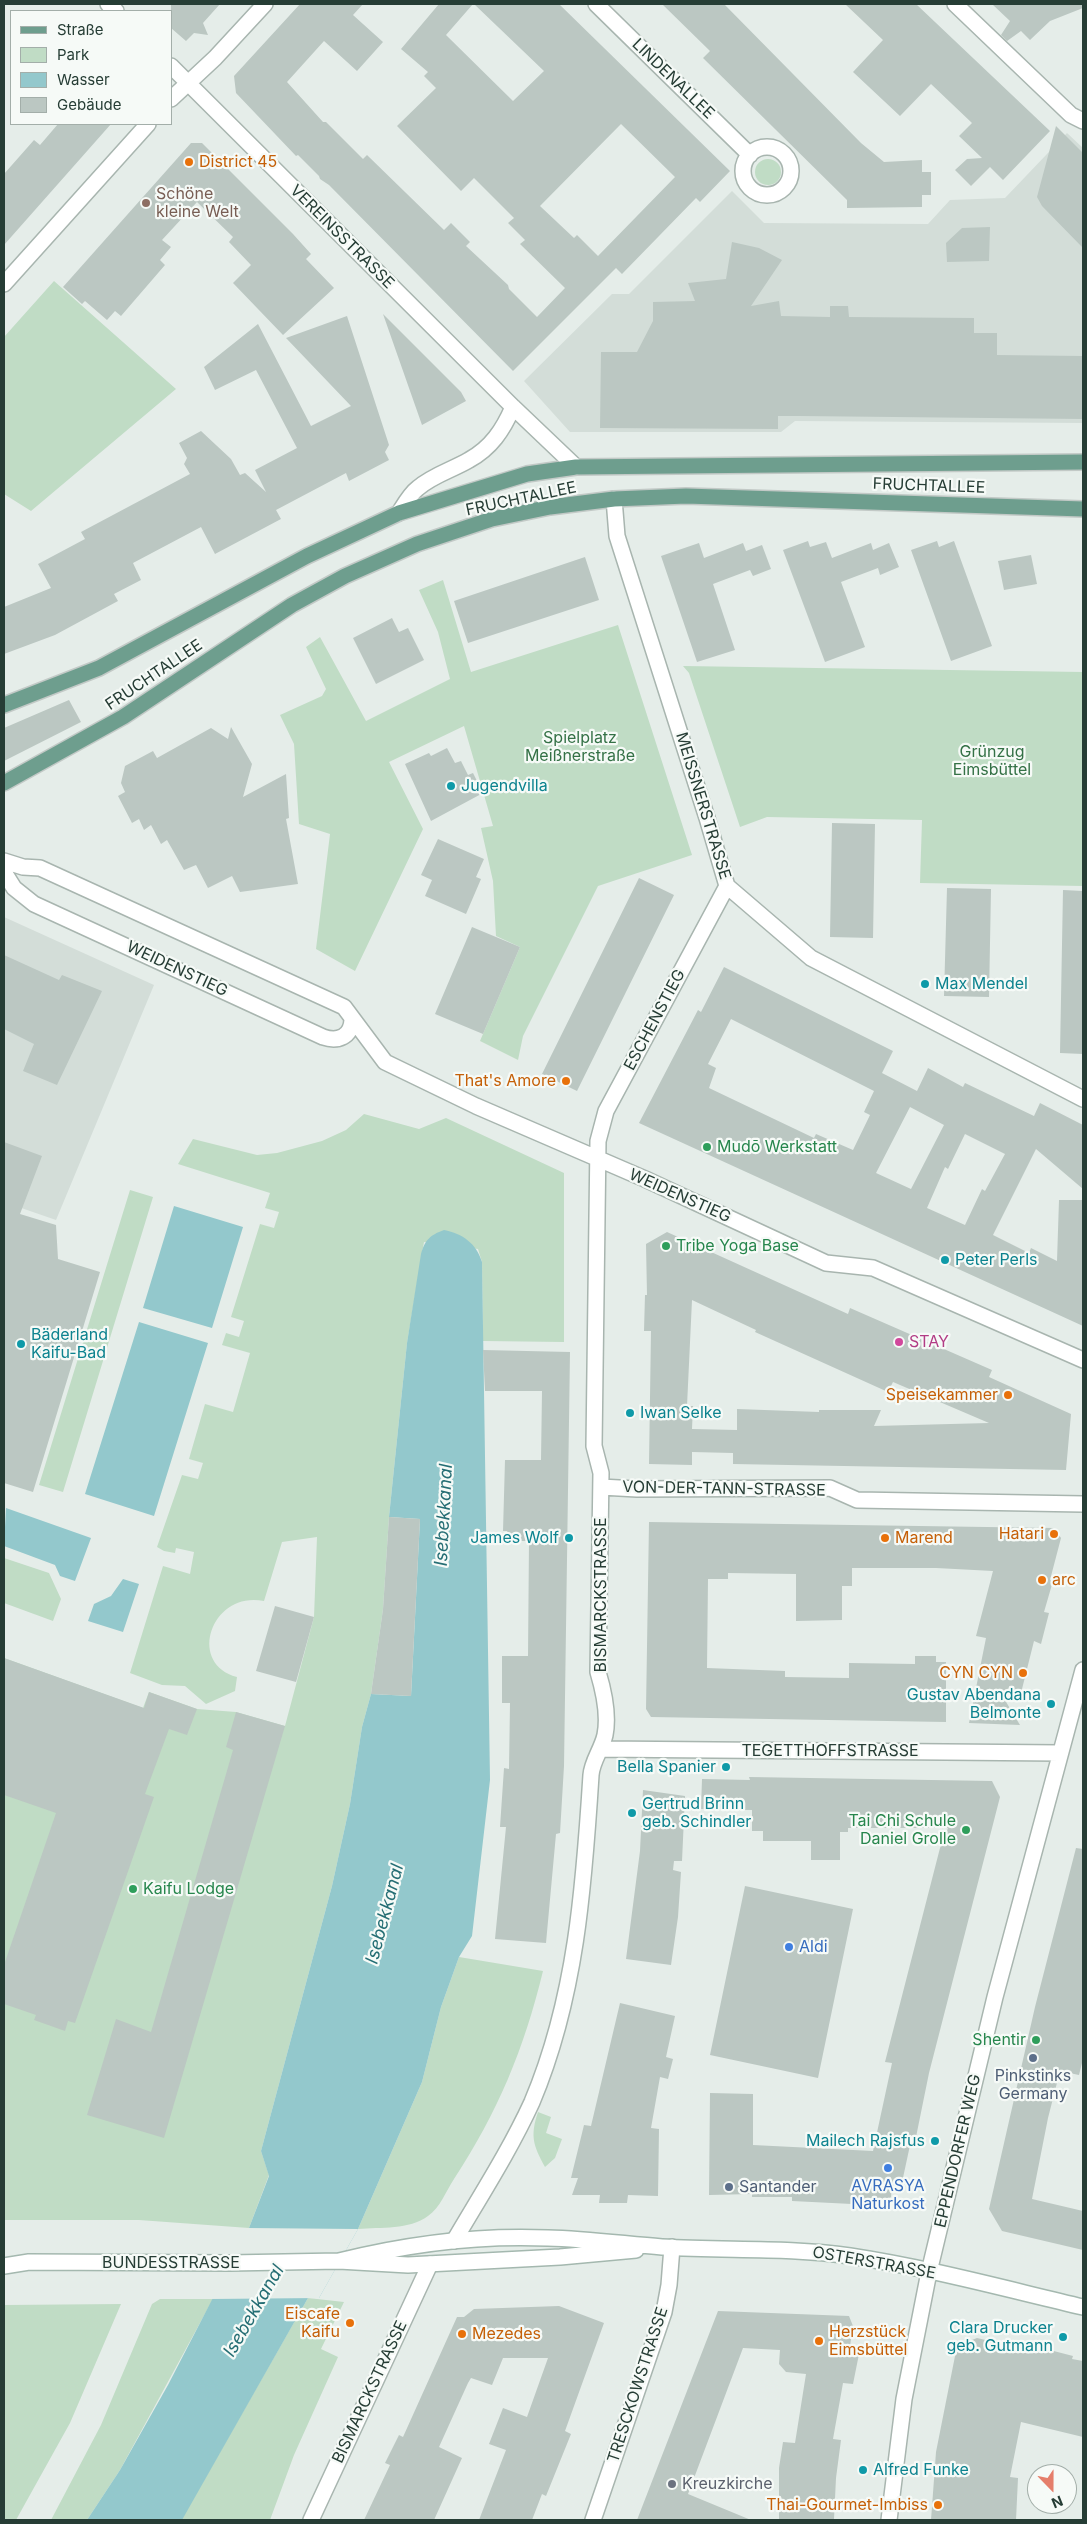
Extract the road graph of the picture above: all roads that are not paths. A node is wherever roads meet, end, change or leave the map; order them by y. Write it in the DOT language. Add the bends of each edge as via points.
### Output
graph roads {
  1 [pos="265,4"];
  2 [pos="596,4"];
  3 [pos="955,4"];
  4 [pos="172,67"];
  5 [pos="188,83"];
  6 [pos="172,98"];
  7 [pos="1083,121"];
  8 [pos="147,125"];
  9 [pos="750,155"];
  10 [pos="4,284"];
  11 [pos="512,407"];
  12 [pos="1083,462"];
  13 [pos="576,467"];
  14 [pos="614,499"];
  15 [pos="1083,509"];
  16 [pos="399,513"];
  17 [pos="4,706"];
  18 [pos="4,783"];
  19 [pos="4,860"];
  20 [pos="4,872"];
  21 [pos="727,886"];
  22 [pos="352,1020"];
  23 [pos="1083,1099"];
  24 [pos="598,1160"];
  25 [pos="1083,1360"];
  26 [pos="602,1487"];
  27 [pos="1083,1504"];
  28 [pos="1083,1670"];
  29 [pos="1080,1698"];
  30 [pos="600,1749"];
  31 [pos="1060,1753"];
  32 [pos="454,2241"];
  33 [pos="667,2247"];
  34 [pos="338,2261"];
  35 [pos="430,2264"];
  36 [pos="4,2266"];
  37 [pos="929,2272"];
  38 [pos="1083,2308"];
  39 [pos="311,2520"];
  40 [pos="593,2520"];
  41 [pos="889,2520"];
  1 -- 5 [label="street"];
  2 -- 9 [label="street, LINDENALLEE"];
  3 -- 7 [label="street" via="1071,115"];
  4 -- 5 [label="street, VEREINSSTRASSE"];
  5 -- 6 [label="street"];
  5 -- 11 [label="street, VEREINSSTRASSE"];
  8 -- 10 [label="street"];
  11 -- 13 [label="street, VEREINSSTRASSE"];
  11 -- 16 [label="street" via="492,443 470,460 431,478 416,490"];
  12 -- 13 [label="main road, FRUCHTALLEE"];
  13 -- 16 [label="main road, FRUCHTALLEE" via="526,474"];
  14 -- 15 [label="main road, FRUCHTALLEE" via="686,496"];
  14 -- 18 [label="main road, FRUCHTALLEE" via="492,519 418,544 345,576 292,605 123,717"];
  14 -- 21 [label="street, MEISSNERSTRASSE" via="617,536"];
  16 -- 17 [label="main road, FRUCHTALLEE" via="307,556 99,668"];
  19 -- 22 [label="street, WEIDENSTIEG" via="23,867 40,868 344,1007"];
  20 -- 22 [label="street, WEIDENSTIEG" via="14,888 34,904 323,1037 343,1038 350,1030"];
  21 -- 23 [label="street, MEISSNERSTRASSE" via="811,958"];
  21 -- 24 [label="street, ESCHENSTIEG" via="606,1111 598,1141"];
  22 -- 24 [label="street, WEIDENSTIEG" via="385,1062"];
  24 -- 25 [label="street, WEIDENSTIEG" via="826,1263 873,1268"];
  24 -- 26 [label="street, BISMARCKSTRASSE" via="594,1446"];
  26 -- 27 [label="street, VON-DER-TANN-STRASSE" via="830,1488 857,1500"];
  26 -- 30 [label="street, BISMARCKSTRASSE" via="598,1672 605,1696 605,1735"];
  28 -- 29 [label="street, EPPENDORFER WEG"];
  29 -- 31 [label="street, EPPENDORFER WEG"];
  30 -- 31 [label="street, TEGETTHOFFSTRASSE"];
  30 -- 32 [label="street, BISMARCKSTRASSE" via="591,1771 585,1874 576,1940 553,2043 532,2102"];
  31 -- 37 [label="street, EPPENDORFER WEG" via="995,1996"];
  32 -- 33 [label="street, OSTERSTRASSE" via="549,2238"];
  32 -- 34 [label="street, BUNDESSTRASSE" via="409,2246"];
  33 -- 35 [label="street, OSTERSTRASSE" via="608,2254"];
  33 -- 37 [label="street, OSTERSTRASSE" via="796,2250 851,2256"];
  33 -- 40 [label="street, TRESCKOWSTRASSE" via="669,2285 664,2312"];
  34 -- 35 [label="street, BUNDESSTRASSE"];
  34 -- 36 [label="street, BUNDESSTRASSE" via="189,2264 29,2262"];
  35 -- 39 [label="street, BISMARCKSTRASSE"];
  37 -- 38 [label="street, OSTERSTRASSE"];
  37 -- 41 [label="street, EPPENDORFER WEG" via="904,2399"];
}
